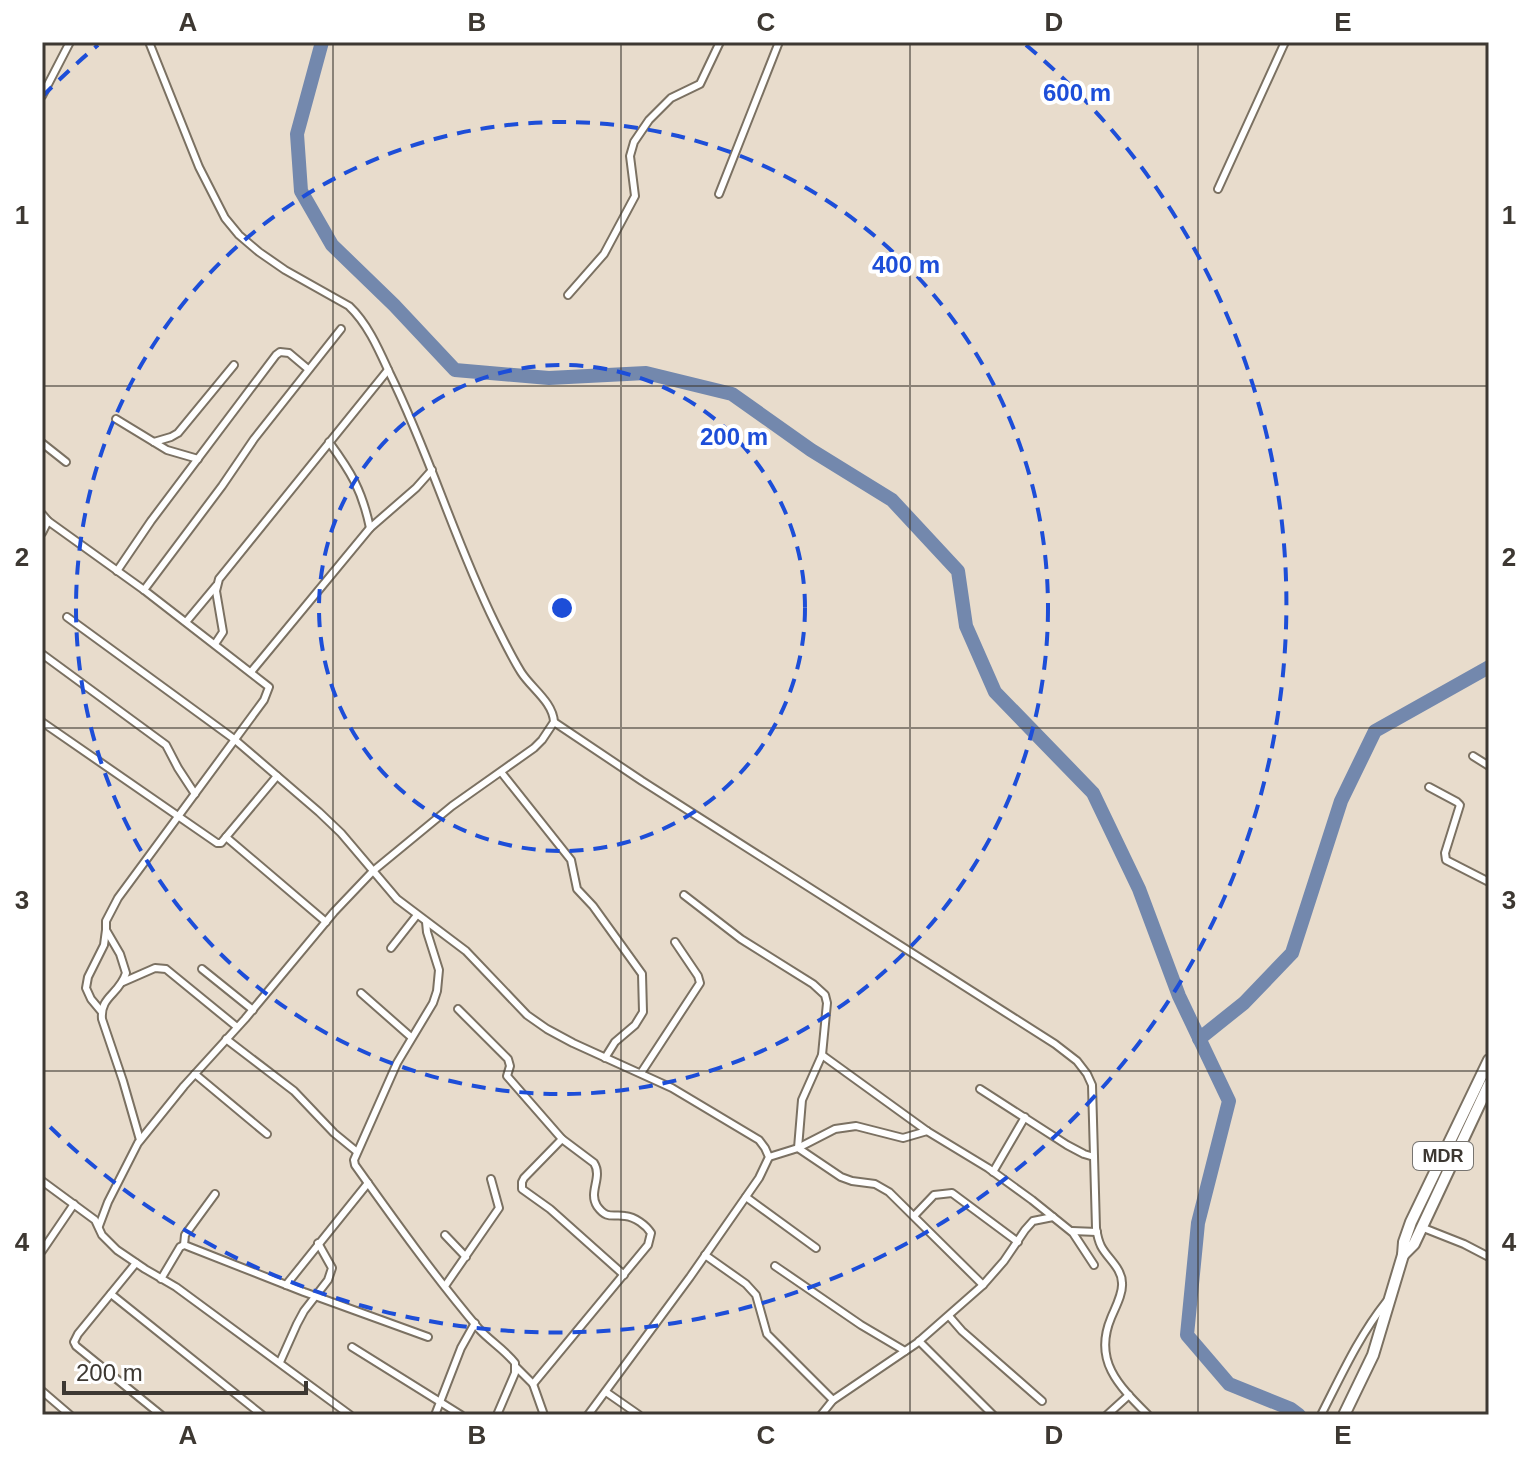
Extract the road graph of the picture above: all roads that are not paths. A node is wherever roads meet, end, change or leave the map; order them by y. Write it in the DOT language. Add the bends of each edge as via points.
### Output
graph roads {
  1 [pos="70,42"];
  2 [pos="149,42"];
  3 [pos="720,42"];
  4 [pos="779,42"];
  5 [pos="1285,42"];
  6 [pos="42,96"];
  7 [pos="1218,189"];
  8 [pos="719,194"];
  9 [pos="568,295"];
  10 [pos="341,329"];
  11 [pos="234,365"];
  12 [pos="308,369"];
  13 [pos="388,370"];
  14 [pos="116,419"];
  15 [pos="154,442"];
  16 [pos="329,442"];
  17 [pos="42,443"];
  18 [pos="198,459"];
  19 [pos="66,462"];
  20 [pos="432,470"];
  21 [pos="42,514"];
  22 [pos="48,521"];
  23 [pos="370,528"];
  24 [pos="42,533"];
  25 [pos="117,571"];
  26 [pos="216,586"];
  27 [pos="144,590"];
  28 [pos="67,617"];
  29 [pos="186,622"];
  30 [pos="215,644"];
  31 [pos="42,654"];
  32 [pos="251,672"];
  33 [pos="42,722"];
  34 [pos="554,722"];
  35 [pos="234,739"];
  36 [pos="1473,756"];
  37 [pos="1489,766"];
  38 [pos="501,772"];
  39 [pos="277,776"];
  40 [pos="1429,787"];
  41 [pos="195,794"];
  42 [pos="178,818"];
  43 [pos="226,837"];
  44 [pos="373,871"];
  45 [pos="1489,882"];
  46 [pos="684,895"];
  47 [pos="417,915"];
  48 [pos="326,922"];
  49 [pos="426,922"];
  50 [pos="106,930"];
  51 [pos="675,942"];
  52 [pos="391,948"];
  53 [pos="202,969"];
  54 [pos="123,982"];
  55 [pos="361,993"];
  56 [pos="458,1009"];
  57 [pos="253,1010"];
  58 [pos="101,1011"];
  59 [pos="237,1027"];
  60 [pos="411,1037"];
  61 [pos="226,1039"];
  62 [pos="822,1055"];
  63 [pos="605,1058"];
  64 [pos="1489,1060"];
  65 [pos="641,1073"];
  66 [pos="195,1074"];
  67 [pos="1489,1084"];
  68 [pos="980,1089"];
  69 [pos="1025,1117"];
  70 [pos="927,1131"];
  71 [pos="267,1134"];
  72 [pos="562,1139"];
  73 [pos="140,1140"];
  74 [pos="798,1148"];
  75 [pos="356,1151"];
  76 [pos="769,1157"];
  77 [pos="1094,1157"];
  78 [pos="993,1172"];
  79 [pos="491,1179"];
  80 [pos="42,1181"];
  81 [pos="368,1183"];
  82 [pos="215,1194"];
  83 [pos="746,1197"];
  84 [pos="74,1204"];
  85 [pos="914,1216"];
  86 [pos="1053,1217"];
  87 [pos="99,1226"];
  88 [pos="1421,1227"];
  89 [pos="1071,1231"];
  90 [pos="1097,1232"];
  91 [pos="445,1235"];
  92 [pos="1018,1242"];
  93 [pos="318,1243"];
  94 [pos="184,1245"];
  95 [pos="816,1248"];
  96 [pos="42,1251"];
  97 [pos="705,1255"];
  98 [pos="1403,1255"];
  99 [pos="466,1257"];
  100 [pos="1489,1257"];
  101 [pos="136,1263"];
  102 [pos="1094,1265"];
  103 [pos="775,1266"];
  104 [pos="624,1275"];
  105 [pos="161,1279"];
  106 [pos="286,1285"];
  107 [pos="983,1285"];
  108 [pos="445,1286"];
  109 [pos="111,1294"];
  110 [pos="1391,1296"];
  111 [pos="315,1297"];
  112 [pos="949,1316"];
  113 [pos="475,1323"];
  114 [pos="428,1337"];
  115 [pos="919,1341"];
  116 [pos="352,1347"];
  117 [pos="905,1351"];
  118 [pos="280,1362"];
  119 [pos="516,1367"];
  120 [pos="533,1384"];
  121 [pos="42,1391"];
  122 [pos="606,1392"];
  123 [pos="1129,1395"];
  124 [pos="833,1400"];
  125 [pos="1042,1401"];
  126 [pos="441,1402"];
  127 [pos="70,1415"];
  128 [pos="161,1415"];
  129 [pos="262,1415"];
  130 [pos="350,1415"];
  131 [pos="435,1415"];
  132 [pos="461,1415"];
  133 [pos="497,1415"];
  134 [pos="544,1415"];
  135 [pos="588,1415"];
  136 [pos="639,1415"];
  137 [pos="821,1415"];
  138 [pos="993,1415"];
  139 [pos="1107,1415"];
  140 [pos="1148,1415"];
  141 [pos="1321,1415"];
  142 [pos="1344,1415"];
  1 -- 6 [label="street"];
  2 -- 13 [label="street" via="225,218 259,252 357,313"];
  3 -- 9 [label="street" via="700,84 671,98 634,142 630,156 635,196 604,254"];
  4 -- 8 [label="street"];
  5 -- 7 [label="street"];
  10 -- 12 [label="street"];
  11 -- 15 [label="street" via="178,433"];
  12 -- 18 [label="street" via="280,352"];
  12 -- 27 [label="street"];
  13 -- 16 [label="street"];
  13 -- 20 [label="street"];
  14 -- 15 [label="street"];
  15 -- 18 [label="street"];
  16 -- 23 [label="street" via="358,486"];
  16 -- 26 [label="street"];
  17 -- 19 [label="street"];
  18 -- 25 [label="street"];
  20 -- 23 [label="street"];
  20 -- 34 [label="street" via="508,650 550,708"];
  21 -- 22 [label="street"];
  22 -- 24 [label="street"];
  22 -- 25 [label="street"];
  23 -- 32 [label="street"];
  25 -- 27 [label="street"];
  26 -- 29 [label="street"];
  26 -- 30 [label="street" via="223,632"];
  27 -- 29 [label="street"];
  28 -- 35 [label="street"];
  29 -- 30 [label="street"];
  30 -- 32 [label="street"];
  31 -- 41 [label="street" via="166,745"];
  32 -- 35 [label="street" via="269,692"];
  33 -- 42 [label="street"];
  34 -- 38 [label="street" via="534,748"];
  34 -- 77 [label="street" via="1077,1061 1092,1085"];
  35 -- 39 [label="street"];
  35 -- 41 [label="street"];
  36 -- 37 [label="street"];
  38 -- 44 [label="street"];
  38 -- 63 [label="street" via="571,860 577,889 642,974 643,1012"];
  39 -- 43 [label="street"];
  39 -- 44 [label="street"];
  40 -- 45 [label="street" via="1460,805 1446,860"];
  41 -- 42 [label="street"];
  42 -- 43 [label="street" via="213,842"];
  42 -- 50 [label="street" via="118,898"];
  43 -- 48 [label="street"];
  44 -- 47 [label="street"];
  44 -- 48 [label="street"];
  46 -- 62 [label="street" via="741,939 821,989 827,1003"];
  47 -- 49 [label="street"];
  47 -- 52 [label="street"];
  48 -- 57 [label="street"];
  49 -- 60 [label="street" via="439,981 433,1003"];
  49 -- 63 [label="street" via="466,951 527,1015"];
  50 -- 54 [label="street" via="124,966"];
  50 -- 58 [label="street" via="86,988"];
  51 -- 65 [label="street" via="700,983"];
  53 -- 57 [label="street"];
  54 -- 58 [label="street"];
  54 -- 59 [label="street" via="155,968 166,969"];
  55 -- 60 [label="street"];
  56 -- 72 [label="street" via="508,1059 507,1076"];
  57 -- 59 [label="street"];
  58 -- 73 [label="street"];
  59 -- 61 [label="street"];
  60 -- 75 [label="street"];
  61 -- 66 [label="street"];
  61 -- 75 [label="street" via="294,1091"];
  62 -- 70 [label="street"];
  62 -- 74 [label="street" via="802,1100"];
  63 -- 65 [label="street"];
  64 -- 98 [label="main road, MDR" via="1411,1222"];
  65 -- 76 [label="street" via="759,1140"];
  66 -- 71 [label="street"];
  66 -- 73 [label="street"];
  67 -- 88 [label="main road, MDR"];
  68 -- 69 [label="street"];
  69 -- 77 [label="street"];
  69 -- 78 [label="street"];
  70 -- 74 [label="street" via="903,1138 856,1126 835,1129"];
  70 -- 78 [label="street"];
  72 -- 104 [label="street" via="524,1178 522,1189"];
  72 -- 104 [label="street" via="598,1168 594,1191 599,1209 611,1217 633,1218 651,1233"];
  73 -- 87 [label="street"];
  74 -- 76 [label="street"];
  74 -- 85 [label="street" via="841,1177 889,1192"];
  75 -- 81 [label="street" via="355,1165"];
  76 -- 83 [label="street"];
  77 -- 90 [label="street"];
  78 -- 86 [label="street"];
  79 -- 99 [label="street" via="499,1208"];
  80 -- 84 [label="street"];
  81 -- 93 [label="street"];
  81 -- 108 [label="street"];
  82 -- 94 [label="street" via="185,1235"];
  83 -- 95 [label="street"];
  83 -- 97 [label="street"];
  84 -- 87 [label="street"];
  84 -- 96 [label="street"];
  85 -- 92 [label="street" via="934,1195 952,1193"];
  85 -- 107 [label="street"];
  86 -- 89 [label="street"];
  86 -- 92 [label="street" via="1033,1221"];
  87 -- 101 [label="street" via="106,1240"];
  88 -- 98 [label="main road, MDR"];
  88 -- 100 [label="street"];
  89 -- 90 [label="street"];
  89 -- 102 [label="street"];
  90 -- 123 [label="street" via="1123,1286 1103,1345 1109,1368"];
  91 -- 99 [label="street"];
  92 -- 107 [label="street"];
  93 -- 106 [label="street"];
  93 -- 111 [label="street" via="332,1268"];
  94 -- 105 [label="street"];
  94 -- 106 [label="street"];
  97 -- 122 [label="street"];
  97 -- 124 [label="street" via="756,1295 767,1334"];
  98 -- 110 [label="main road, MDR"];
  99 -- 108 [label="street"];
  101 -- 105 [label="street"];
  101 -- 109 [label="street"];
  103 -- 117 [label="street"];
  104 -- 120 [label="street"];
  105 -- 118 [label="street"];
  106 -- 111 [label="street"];
  107 -- 112 [label="street"];
  108 -- 113 [label="street"];
  109 -- 128 [label="street" via="74,1342"];
  109 -- 129 [label="street"];
  110 -- 141 [label="street"];
  110 -- 142 [label="main road, MDR" via="1365,1373"];
  111 -- 114 [label="street"];
  111 -- 118 [label="street"];
  112 -- 115 [label="street"];
  112 -- 125 [label="street"];
  113 -- 119 [label="street"];
  113 -- 126 [label="street"];
  115 -- 117 [label="street"];
  115 -- 138 [label="street"];
  116 -- 126 [label="street"];
  117 -- 124 [label="street"];
  118 -- 130 [label="street"];
  119 -- 120 [label="street"];
  119 -- 133 [label="street"];
  120 -- 134 [label="street"];
  121 -- 127 [label="street"];
  122 -- 135 [label="street"];
  122 -- 136 [label="street"];
  123 -- 139 [label="street"];
  123 -- 140 [label="street"];
  124 -- 137 [label="street"];
  126 -- 131 [label="street"];
  126 -- 132 [label="street"];
}
